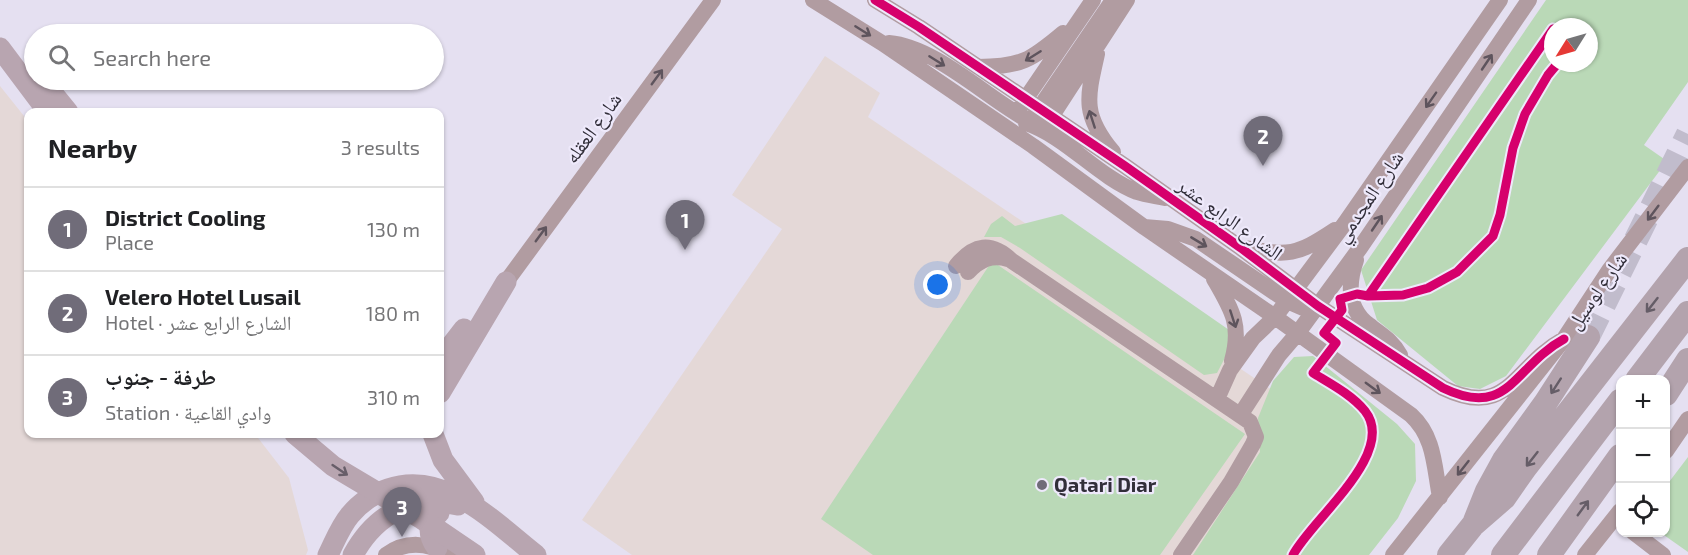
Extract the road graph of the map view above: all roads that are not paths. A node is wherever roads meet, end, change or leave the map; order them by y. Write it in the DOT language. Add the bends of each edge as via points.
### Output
graph roads {
  1 [pos="813,0"];
  2 [pos="875,0"];
  3 [pos="1092,0"];
  4 [pos="1113,0"];
  5 [pos="1127,0"];
  6 [pos="1500,0"];
  7 [pos="1529,0"];
  8 [pos="714,1"];
  9 [pos="1078,21"];
  10 [pos="1101,39"];
  11 [pos="882,43"];
  12 [pos="2,51"];
  13 [pos="24,59"];
  14 [pos="978,68"];
  15 [pos="24,83"];
  16 [pos="28,90"];
  17 [pos="50,90"];
  18 [pos="41,108"];
  19 [pos="65,108"];
  20 [pos="1016,113"];
  21 [pos="1037,116"];
  22 [pos="1005,127"];
  23 [pos="1033,146"];
  24 [pos="1125,166"];
  25 [pos="1688,166"];
  26 [pos="1172,199"];
  27 [pos="1346,223"];
  28 [pos="1144,227"];
  29 [pos="1241,248"];
  30 [pos="1360,248"];
  31 [pos="1688,259"];
  32 [pos="962,269"];
  33 [pos="1210,273"];
  34 [pos="506,282"];
  35 [pos="1291,295"];
  36 [pos="1317,306"];
  37 [pos="1688,313"];
  38 [pos="1275,317"];
  39 [pos="1297,334"];
  40 [pos="1588,337"];
  41 [pos="1563,339"];
  42 [pos="444,355"];
  43 [pos="1688,360"];
  44 [pos="1404,363"];
  45 [pos="1230,370"];
  46 [pos="1641,375"];
  47 [pos="444,386"];
  48 [pos="1670,387"];
  49 [pos="1217,399"];
  50 [pos="1616,406"];
  51 [pos="1241,414"];
  52 [pos="1688,419"];
  53 [pos="300,438"];
  54 [pos="434,438"];
  55 [pos="1670,443"];
  56 [pos="1616,462"];
  57 [pos="1440,496"];
  58 [pos="484,514"];
  59 [pos="1616,521"];
  60 [pos="1473,525"];
  61 [pos="1640,537"];
  62 [pos="443,551"];
  63 [pos="328,555"];
  64 [pos="353,555"];
  65 [pos="386,555"];
  66 [pos="475,555"];
  67 [pos="536,555"];
  68 [pos="1181,555"];
  69 [pos="1393,555"];
  70 [pos="1449,555"];
  71 [pos="1503,555"];
  72 [pos="1549,555"];
  73 [pos="1585,555"];
  74 [pos="1663,555"];
  1 -- 11 [label="street, one-way"];
  2 -- 14 [label="street, الشارع الرابع عشر"];
  3 -- 9 [label="street"];
  4 -- 21 [label="street"];
  5 -- 10 [label="street"];
  6 -- 27 [label="street, شارع المجدمي, one-way"];
  30 -- 7 [label="street, شارع المجدمي, one-way"];
  34 -- 8 [label="street, شارع العقله, one-way"];
  9 -- 14 [label="street, one-way" via="1030,59 1004,67"];
  9 -- 21 [label="street"];
  10 -- 21 [label="street"];
  24 -- 10 [label="street, one-way" via="1101,137 1089,112 1090,86"];
  11 -- 20 [label="street, one-way" via="906,46 927,55"];
  11 -- 22 [label="street"];
  12 -- 13 [label="main road" via="10,43"];
  12 -- 15 [label="main road"];
  14 -- 21 [label="street, الشارع الرابع عشر"];
  16 -- 18 [label="main road"];
  17 -- 19 [label="main road"];
  20 -- 21 [label="street"];
  20 -- 22 [label="street"];
  21 -- 22 [label="street"];
  21 -- 23 [label="street" via="1029,134"];
  21 -- 24 [label="street, الشارع الرابع عشر"];
  21 -- 26 [label="street" via="1121,184 1139,193"];
  22 -- 23 [label="street"];
  23 -- 28 [label="street"];
  24 -- 26 [label="street, الشارع الرابع عشر"];
  25 -- 41 [label="street, شارع لوسيل, one-way"];
  26 -- 29 [label="street, الشارع الرابع عشر"];
  27 -- 29 [label="street" via="1293,252 1276,254"];
  27 -- 35 [label="street, شارع المجدمي"];
  28 -- 33 [label="street"];
  28 -- 35 [label="street, one-way" via="1196,239"];
  29 -- 35 [label="street, الشارع الرابع عشر"];
  30 -- 36 [label="street, شارع المجدمي"];
  30 -- 44 [label="street" via="1352,272 1353,302 1362,319 1391,342"];
  31 -- 60 [label="highway, one-way" via="1504,498"];
  32 -- 49 [label="street" via="970,252 982,247 1004,253"];
  33 -- 38 [label="street"];
  33 -- 45 [label="street, one-way" via="1237,328"];
  34 -- 42 [label="main road"];
  34 -- 47 [label="main road"];
  35 -- 36 [label="street, الشارع الرابع عشر"];
  35 -- 38 [label="street, شارع المجدمي"];
  36 -- 39 [label="street, شارع المجدمي"];
  36 -- 44 [label="street, الشارع الرابع عشر"];
  37 -- 46 [label="highway"];
  38 -- 39 [label="street"];
  38 -- 45 [label="street, شارع المجدمي" via="1253,338"];
  39 -- 51 [label="street, شارع المجدمي"];
  39 -- 57 [label="street, one-way" via="1418,422 1428,437"];
  40 -- 60 [label="highway, one-way" via="1504,460"];
  41 -- 44 [label="street, الشارع الرابع عشر" via="1538,356 1507,388 1483,399 1458,395"];
  41 -- 57 [label="street, شارع لوسيل, one-way"];
  43 -- 48 [label="highway"];
  45 -- 49 [label="street, شارع المجدمي"];
  49 -- 51 [label="street"];
  50 -- 71 [label="highway"];
  51 -- 68 [label="street" via="1254,428 1256,437 1231,482"];
  52 -- 55 [label="street"];
  53 -- 66 [label="main road, one-way, bridge" via="333,466"];
  54 -- 58 [label="main road" via="442,460"];
  72 -- 56 [label="highway, one-way"];
  57 -- 69 [label="street, شارع لوسيل"];
  58 -- 62 [label="main road" via="452,510 436,516 429,532 431,541"];
  58 -- 63 [label="main road" via="440,489 416,485 392,488 369,498 351,513"];
  58 -- 64 [label="main road" via="433,502 399,509 368,531"];
  58 -- 67 [label="main road"];
  59 -- 73 [label="street"];
  60 -- 70 [label="highway"];
  61 -- 74 [label="street"];
  62 -- 65 [label="street" via="407,545"];
}
